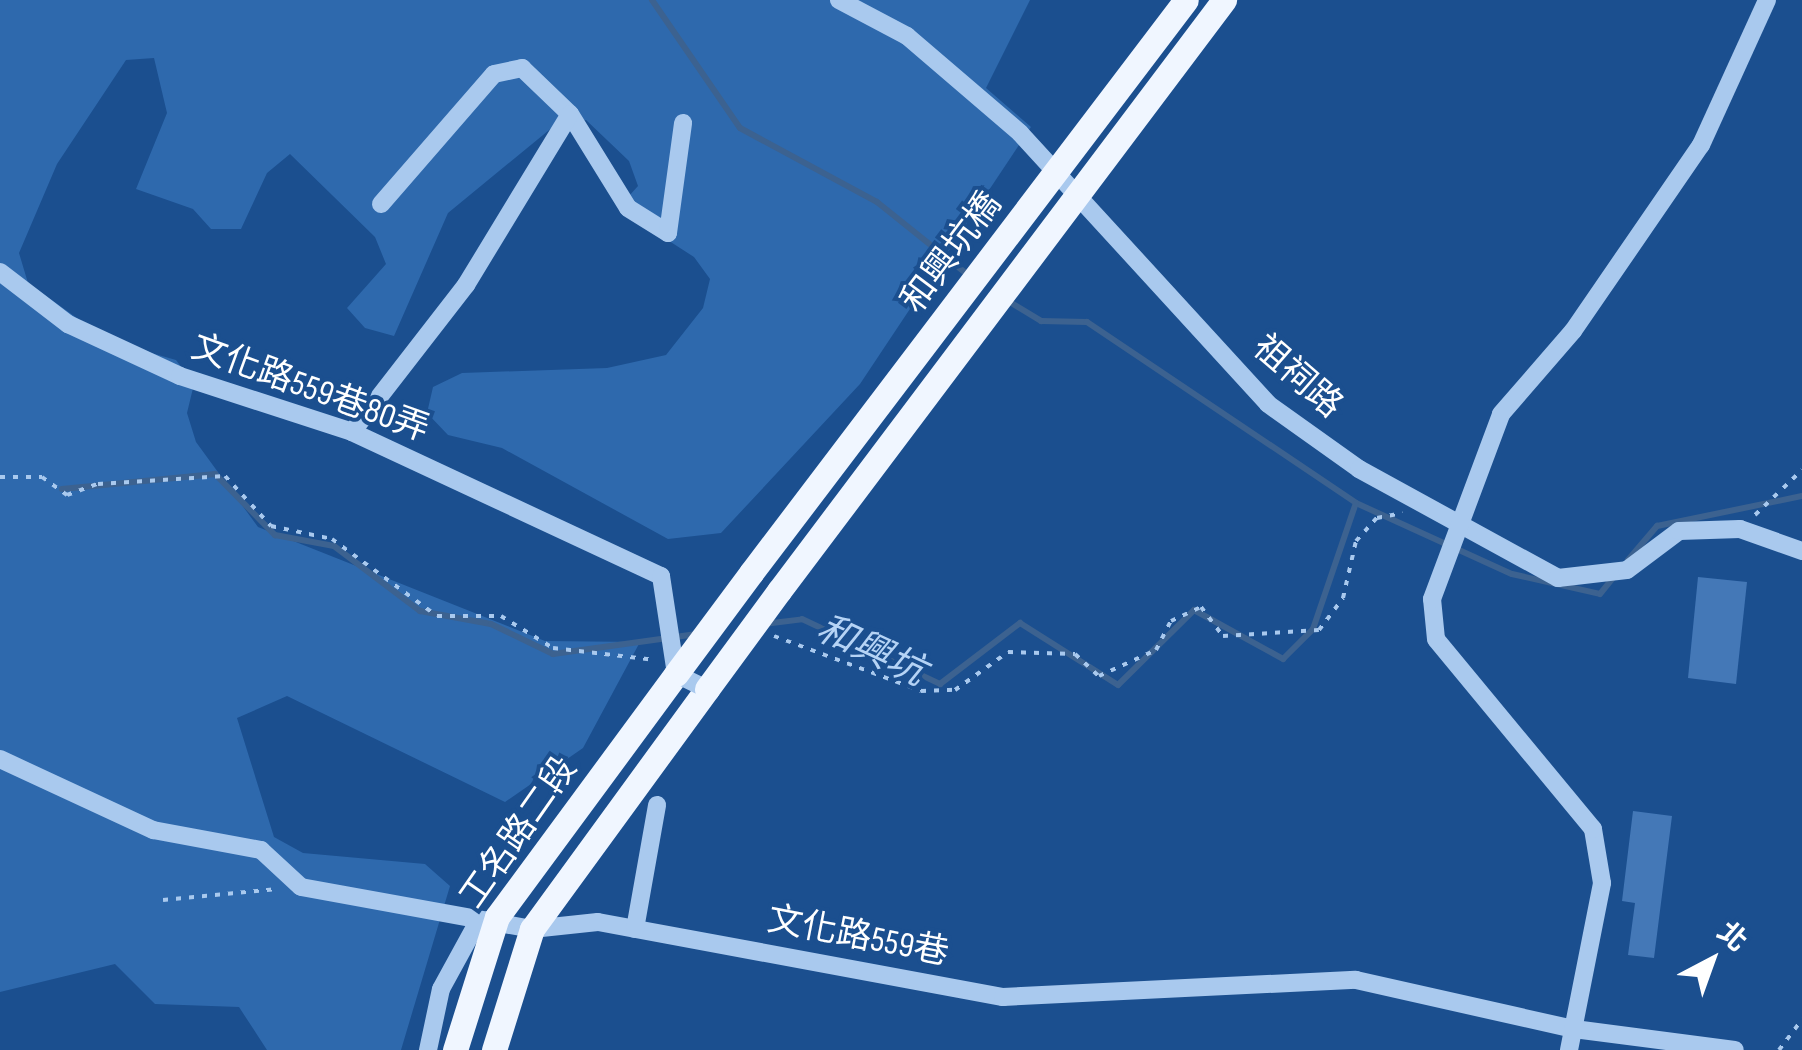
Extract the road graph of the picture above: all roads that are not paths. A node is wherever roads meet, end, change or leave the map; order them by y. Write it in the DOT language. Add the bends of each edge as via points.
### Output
graph roads {
  1 [pos="839,0"];
  2 [pos="1186,0"];
  3 [pos="1224,0"];
  4 [pos="1767,0"];
  5 [pos="570,114"];
  6 [pos="683,123"];
  7 [pos="1058,171"];
  8 [pos="1081,195"];
  9 [pos="381,204"];
  10 [pos="0,272"];
  11 [pos="0,287"];
  12 [pos="24,293"];
  13 [pos="352,432"];
  14 [pos="1463,520"];
  15 [pos="1802,550"];
  16 [pos="751,573"];
  17 [pos="779,591"];
  18 [pos="676,674"];
  19 [pos="707,689"];
  20 [pos="0,759"];
  21 [pos="657,805"];
  22 [pos="497,916"];
  23 [pos="532,928"];
  24 [pos="636,928"];
  25 [pos="1574,1028"];
  26 [pos="428,1050"];
  27 [pos="455,1050"];
  28 [pos="494,1050"];
  29 [pos="1569,1050"];
  30 [pos="1735,1050"];
  1 -- 7 [label="lane, 祖祠路" via="907,36"];
  2 -- 7 [label="main road"];
  3 -- 8 [label="main road"];
  4 -- 14 [label="lane" via="1701,146 1574,331 1501,414"];
  5 -- 6 [label="lane" via="628,208 668,233"];
  5 -- 9 [label="lane" via="522,68 494,74"];
  5 -- 13 [label="lane" via="466,286"];
  7 -- 8 [label="lane, 祖祠路"];
  7 -- 16 [label="main road, 和興坑橋"];
  8 -- 14 [label="lane, 祖祠路" via="1268,404 1358,469"];
  8 -- 17 [label="main road, 和興坑橋"];
  10 -- 12 [label="lane, 文化路559巷80弄"];
  11 -- 12 [label="lane"];
  12 -- 13 [label="lane, 文化路559巷80弄" via="180,376"];
  13 -- 18 [label="lane, 文化路559巷80弄, bridge" via="661,576"];
  14 -- 15 [label="lane, 祖祠路" via="1558,578 1598,580 1679,531 1740,529"];
  14 -- 25 [label="lane" via="1432,599 1436,639 1592,829 1602,883"];
  16 -- 18 [label="main road, 工名路二段, bridge"];
  17 -- 19 [label="main road, 工名路二段, bridge"];
  18 -- 19 [label="lane, bridge"];
  18 -- 22 [label="main road, 工名路二段"];
  19 -- 23 [label="main road, 工名路二段"];
  20 -- 22 [label="lane, 文化路559巷" via="153,830 262,850 295,881"];
  21 -- 24 [label="lane"];
  22 -- 23 [label="lane, 文化路559巷"];
  22 -- 26 [label="lane" via="476,926 441,988"];
  22 -- 27 [label="main road, 工名路二段"];
  23 -- 24 [label="lane, 文化路559巷"];
  23 -- 28 [label="main road, 工名路二段"];
  24 -- 25 [label="lane, 文化路559巷" via="1003,997 1356,980"];
  25 -- 29 [label="lane"];
  25 -- 30 [label="lane, 文化路559巷"];
}
